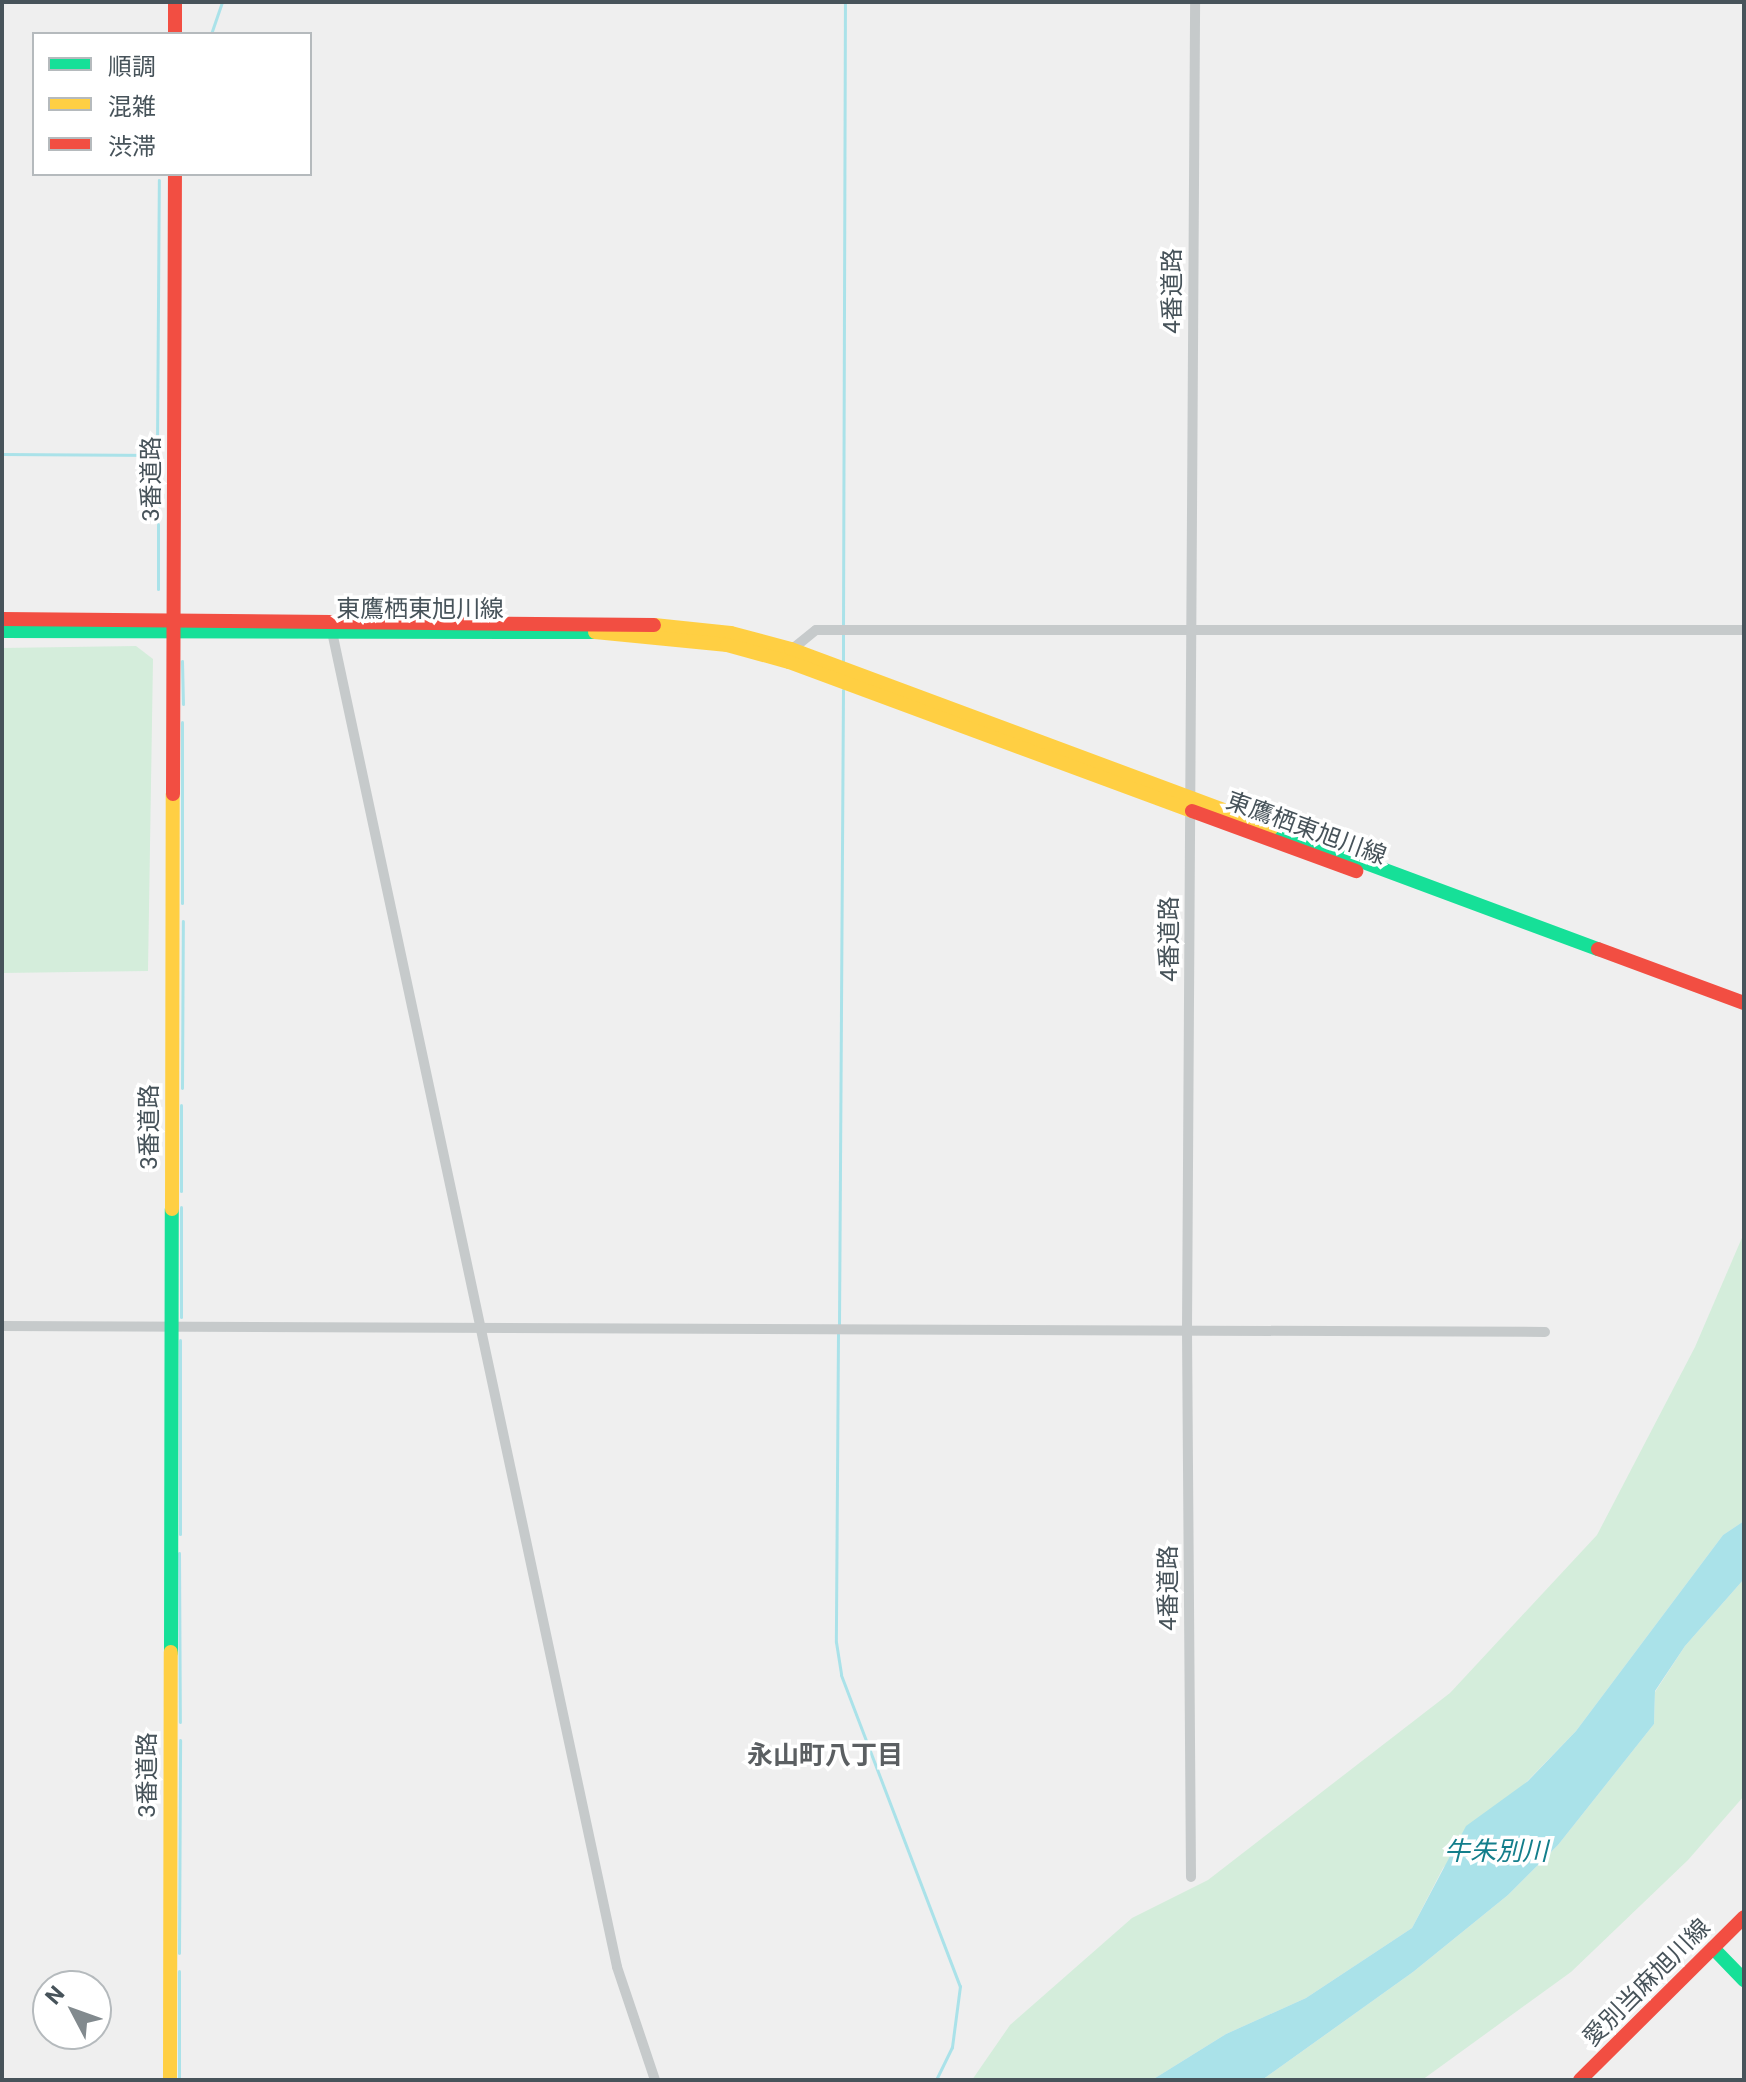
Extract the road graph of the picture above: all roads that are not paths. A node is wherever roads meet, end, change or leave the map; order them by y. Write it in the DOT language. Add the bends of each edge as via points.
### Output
graph roads {
  1 [pos="175,2"];
  2 [pos="1195,2"];
  3 [pos="175,32"];
  4 [pos="175,176"];
  5 [pos="2,619"];
  6 [pos="173,626"];
  7 [pos="330,626"];
  8 [pos="1744,630"];
  9 [pos="2,631"];
  10 [pos="1192,631"];
  11 [pos="789,655"];
  12 [pos="1191,804"];
  13 [pos="1744,1003"];
  14 [pos="1744,1015"];
  15 [pos="2,1326"];
  16 [pos="481,1326"];
  17 [pos="172,1327"];
  18 [pos="1187,1330"];
  19 [pos="1545,1332"];
  20 [pos="1191,1877"];
  21 [pos="1744,1917"];
  22 [pos="1713,1948"];
  23 [pos="1744,1980"];
  24 [pos="170,2080"];
  25 [pos="655,2080"];
  26 [pos="1580,2080"];
  1 -- 3 [label="main road"];
  2 -- 10 [label="street, 4番道路"];
  4 -- 6 [label="main road, 3番道路"];
  5 -- 6 [label="main road, 東鷹栖東旭川線"];
  6 -- 7 [label="main road, 東鷹栖東旭川線"];
  6 -- 9 [label="main road, 東鷹栖東旭川線"];
  6 -- 17 [label="main road, 3番道路"];
  7 -- 11 [label="main road, 東鷹栖東旭川線" via="621,632"];
  7 -- 16 [label="street"];
  8 -- 10 [label="street"];
  10 -- 11 [label="street" via="816,630"];
  10 -- 12 [label="street, 4番道路"];
  11 -- 12 [label="main road, 東鷹栖東旭川線"];
  12 -- 13 [label="main road, 東鷹栖東旭川線"];
  12 -- 14 [label="main road, 東鷹栖東旭川線"];
  12 -- 18 [label="street, 4番道路"];
  15 -- 17 [label="street"];
  16 -- 17 [label="street"];
  16 -- 18 [label="street"];
  16 -- 25 [label="street" via="617,1967"];
  17 -- 24 [label="main road, 3番道路"];
  18 -- 19 [label="street"];
  18 -- 20 [label="street, 4番道路"];
  21 -- 22 [label="main road, 愛別当麻旭川線"];
  22 -- 23 [label="main road"];
  22 -- 26 [label="main road, 愛別当麻旭川線"];
}
